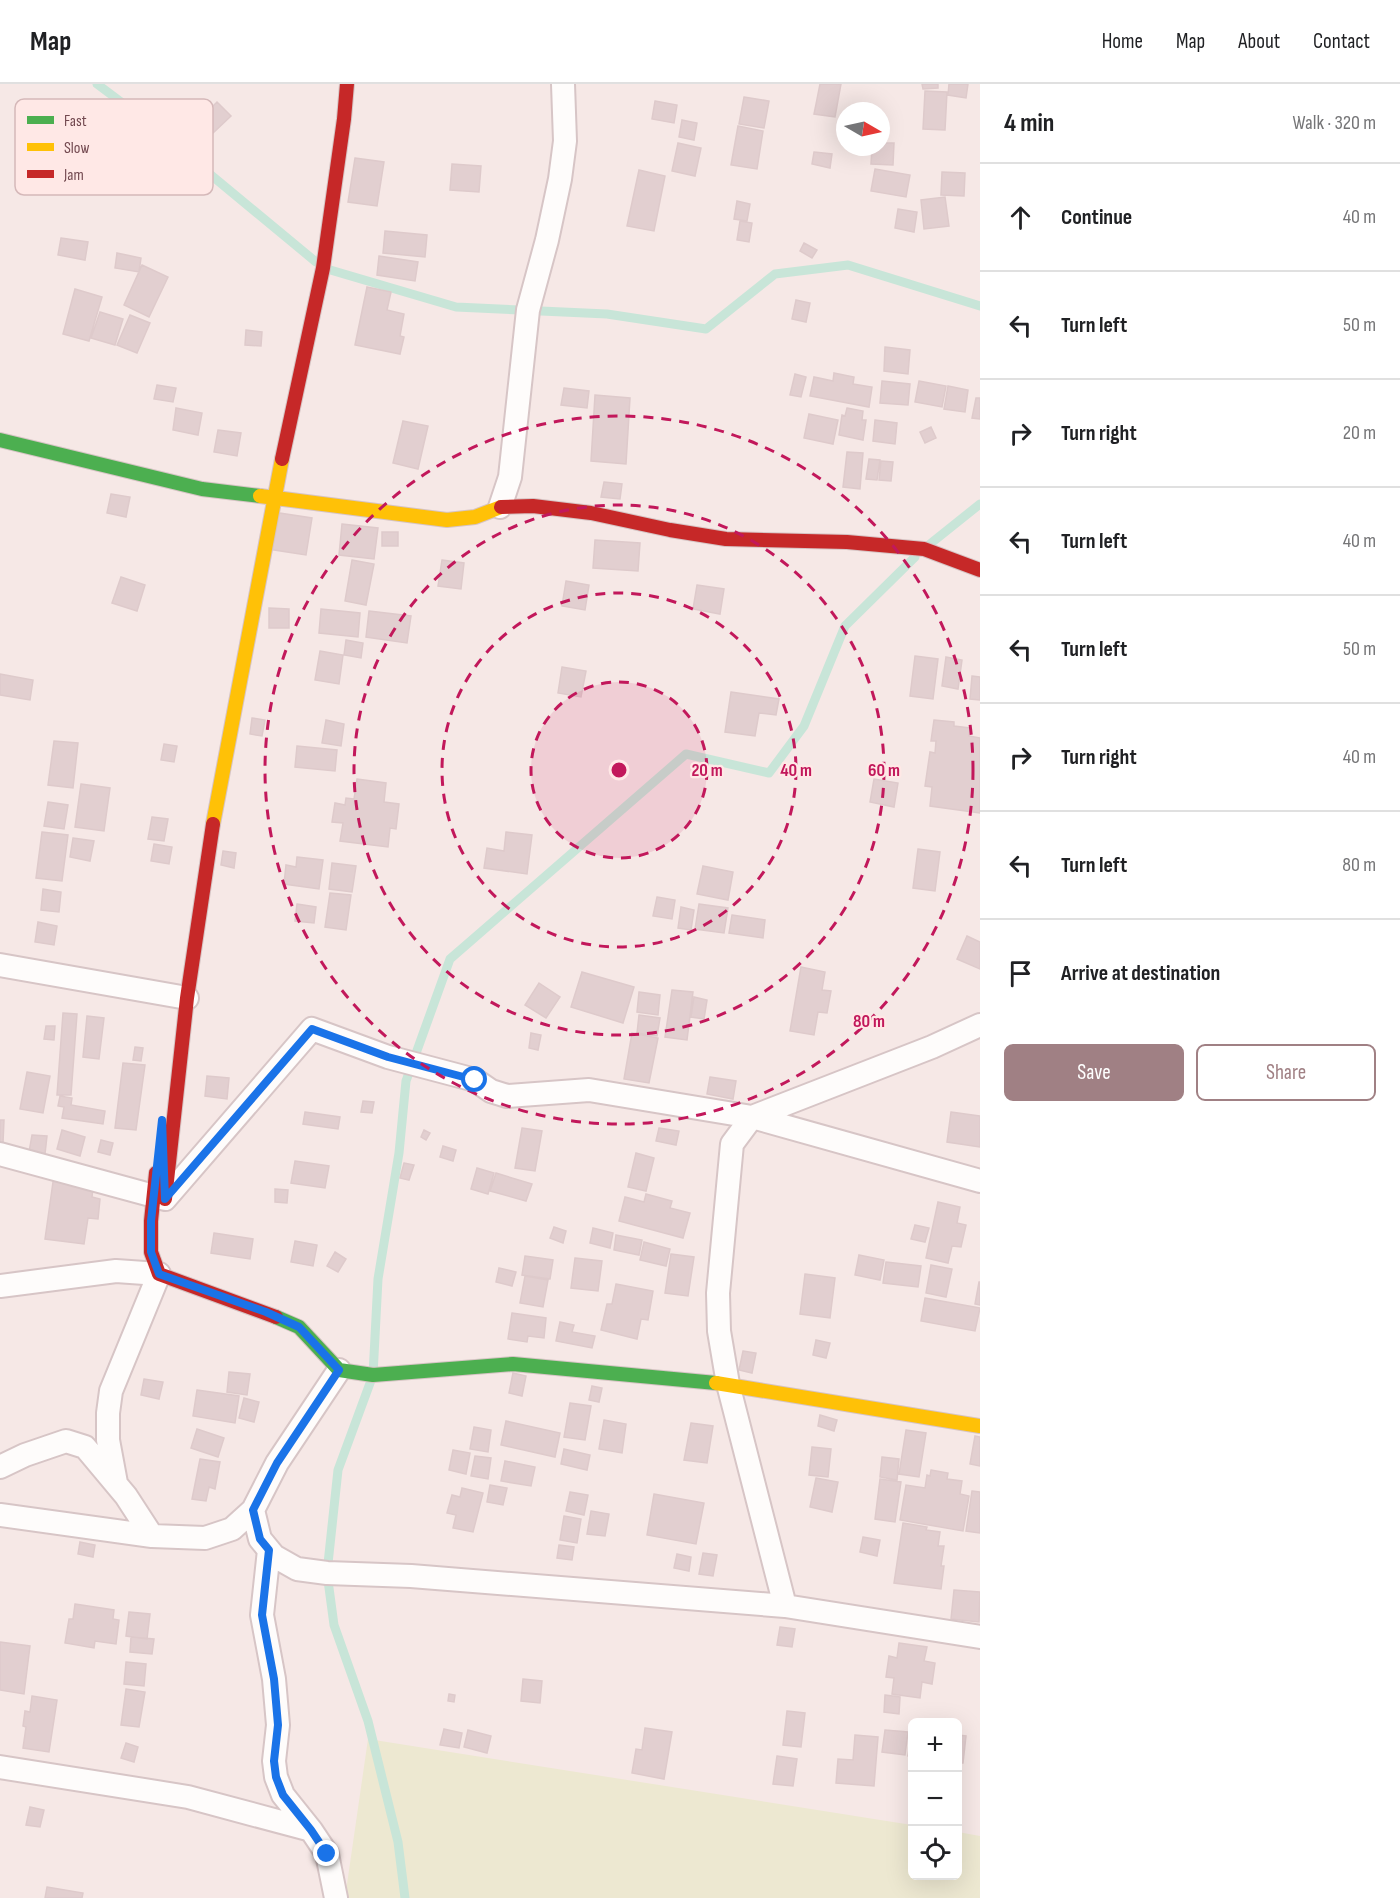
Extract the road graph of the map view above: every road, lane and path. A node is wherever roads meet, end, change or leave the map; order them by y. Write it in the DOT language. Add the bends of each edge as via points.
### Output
graph roads {
  1 [pos="347,84"];
  2 [pos="563,84"];
  3 [pos="0,440"];
  4 [pos="273,498"];
  5 [pos="500,507"];
  6 [pos="980,570"];
  7 [pos="0,965"];
  8 [pos="187,998"];
  9 [pos="980,1025"];
  10 [pos="752,1117"];
  11 [pos="0,1154"];
  12 [pos="980,1181"];
  13 [pos="165,1199"];
  14 [pos="159,1274"];
  15 [pos="0,1286"];
  16 [pos="339,1370"];
  17 [pos="728,1384"];
  18 [pos="980,1426"];
  19 [pos="0,1467"];
  20 [pos="116,1483"];
  21 [pos="253,1510"];
  22 [pos="0,1515"];
  23 [pos="152,1536"];
  24 [pos="269,1550"];
  25 [pos="784,1606"];
  26 [pos="980,1637"];
  27 [pos="0,1767"];
  28 [pos="311,1830"];
  29 [pos="335,1898"];
  1 -- 4 [label="street" via="324,268"];
  2 -- 5 [label="street" via="565,141 560,179 528,310 510,477"];
  3 -- 4 [label="street" via="202,489"];
  4 -- 5 [label="street" via="447,520 475,517"];
  4 -- 8 [label="street" via="214,819"];
  5 -- 6 [label="street" via="533,506 591,513 726,539 847,542 924,549"];
  7 -- 8 [label="street"];
  8 -- 13 [label="street"];
  9 -- 10 [label="street"];
  10 -- 12 [label="street"];
  10 -- 13 [label="street" via="590,1090 507,1096 491,1092 475,1080 388,1057 312,1029"];
  10 -- 17 [label="street" via="732,1144 718,1293 719,1331"];
  11 -- 13 [label="street"];
  13 -- 14 [label="street" via="162,1120 151,1221 151,1252"];
  14 -- 15 [label="street" via="116,1271"];
  14 -- 16 [label="street" via="299,1327"];
  14 -- 20 [label="street" via="111,1391 108,1440"];
  16 -- 17 [label="street" via="374,1375 513,1364"];
  16 -- 21 [label="street" via="277,1463"];
  17 -- 18 [label="street"];
  17 -- 25 [label="street"];
  19 -- 20 [label="street" via="66,1441 85,1447"];
  20 -- 23 [label="street"];
  21 -- 23 [label="street" via="232,1529 205,1538"];
  21 -- 24 [label="street" via="260,1539"];
  22 -- 23 [label="street"];
  24 -- 25 [label="street" via="297,1569 327,1573 411,1576"];
  24 -- 28 [label="street" via="262,1615 278,1725 276,1777 283,1795"];
  25 -- 26 [label="street"];
  27 -- 28 [label="street" via="188,1797"];
  28 -- 29 [label="street" via="327,1854"];
}
